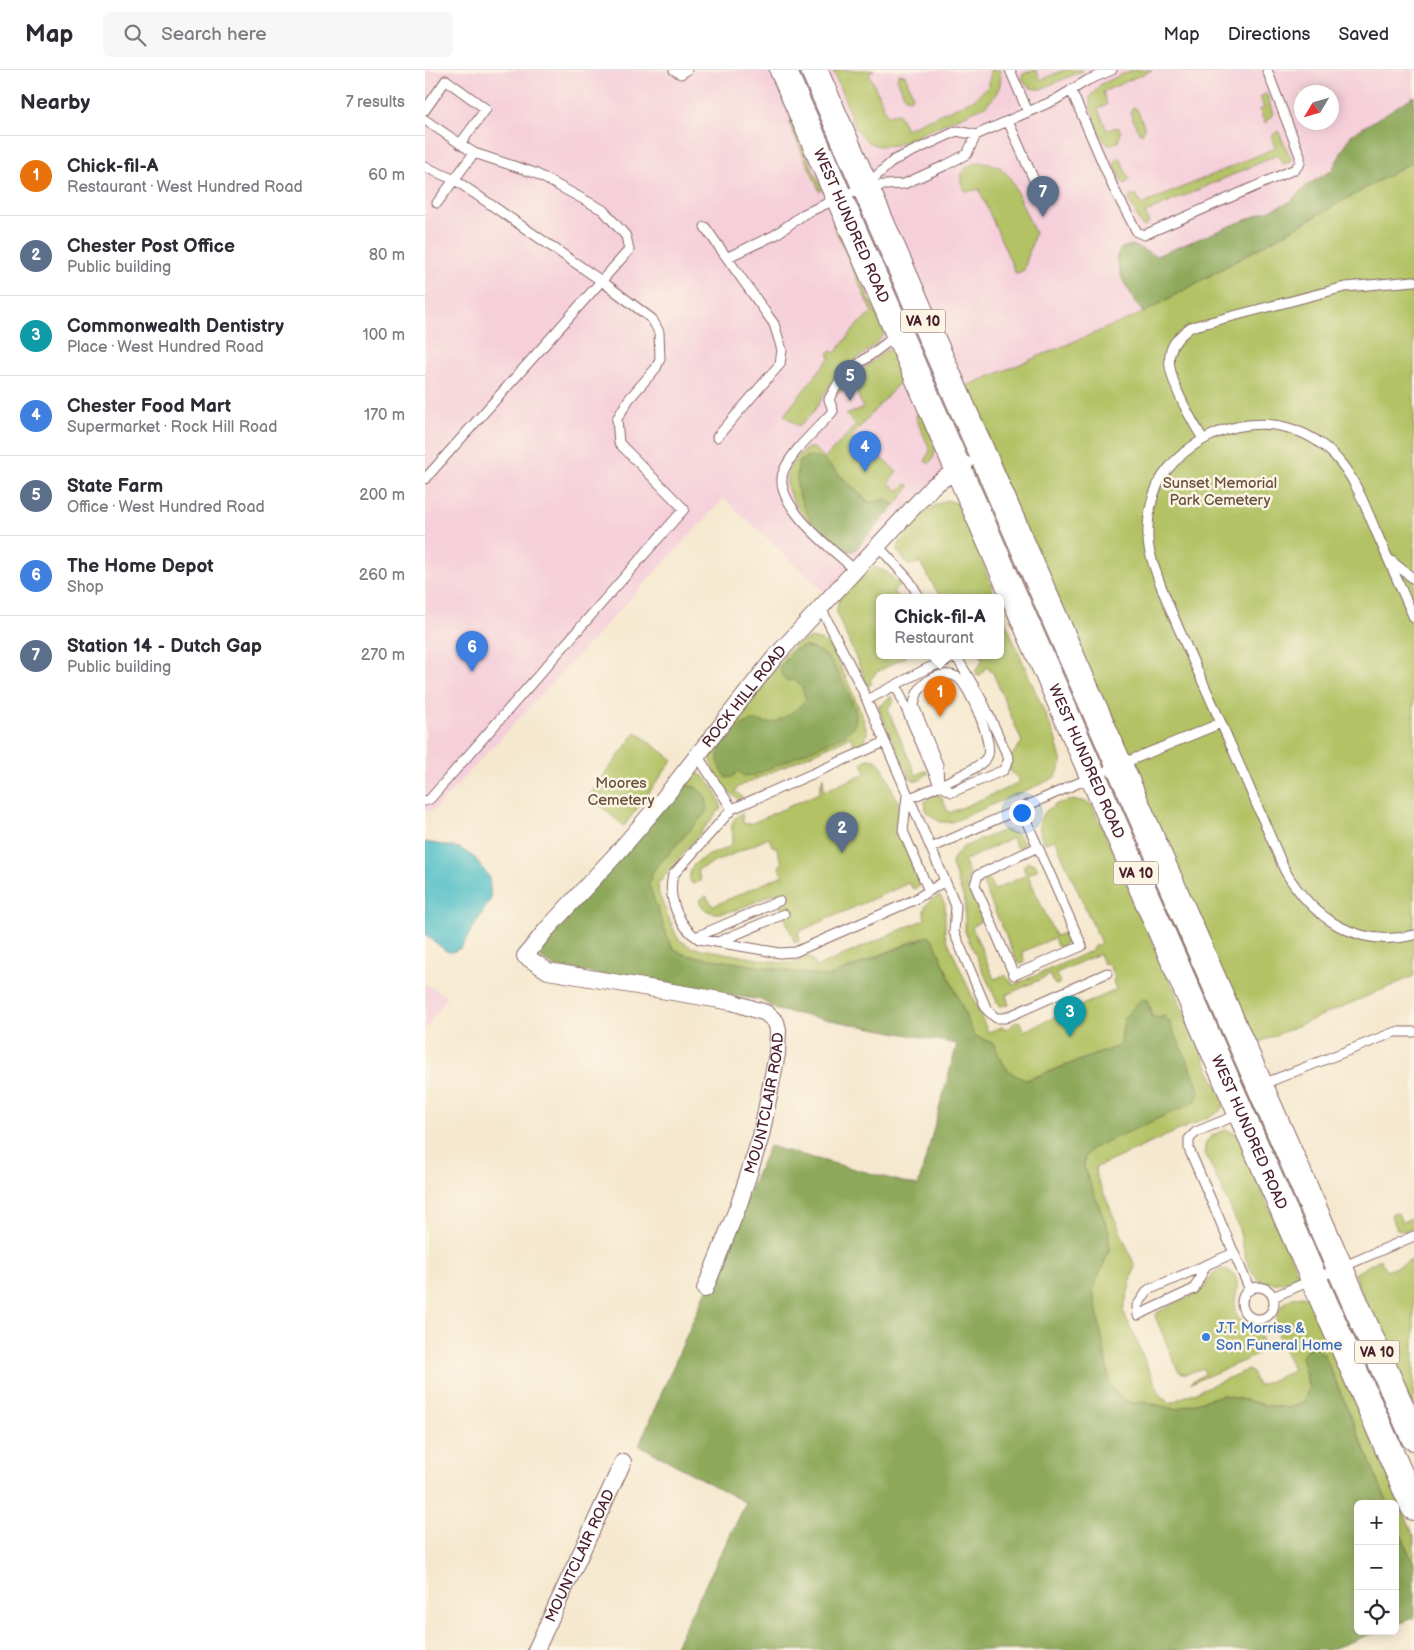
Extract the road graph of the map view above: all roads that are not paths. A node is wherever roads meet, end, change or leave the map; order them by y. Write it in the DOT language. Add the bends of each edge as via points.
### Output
graph roads {
  1 [pos="674,70"];
  2 [pos="687,70"];
  3 [pos="783,70"];
  4 [pos="813,70"];
  5 [pos="1010,70"];
  6 [pos="1112,70"];
  7 [pos="1267,70"];
  8 [pos="1071,90"];
  9 [pos="425,110"];
  10 [pos="1028,112"];
  11 [pos="425,120"];
  12 [pos="1008,121"];
  13 [pos="976,135"];
  14 [pos="460,144"];
  15 [pos="474,153"];
  16 [pos="425,167"];
  17 [pos="455,180"];
  18 [pos="865,186"];
  19 [pos="1038,189"];
  20 [pos="839,198"];
  21 [pos="437,203"];
  22 [pos="705,226"];
  23 [pos="728,257"];
  24 [pos="1414,281"];
  25 [pos="603,282"];
  26 [pos="899,334"];
  27 [pos="717,437"];
  28 [pos="1203,439"];
  29 [pos="982,455"];
  30 [pos="958,467"];
  31 [pos="425,479"];
  32 [pos="879,547"];
  33 [pos="1388,558"];
  34 [pos="856,571"];
  35 [pos="1414,579"];
  36 [pos="918,594"];
  37 [pos="821,608"];
  38 [pos="1414,618"];
  39 [pos="950,659"];
  40 [pos="958,659"];
  41 [pos="896,685"];
  42 [pos="867,700"];
  43 [pos="1221,723"];
  44 [pos="885,742"];
  45 [pos="697,755"];
  46 [pos="1119,765"];
  47 [pos="1093,776"];
  48 [pos="939,785"];
  49 [pos="908,795"];
  50 [pos="425,801"];
  51 [pos="732,809"];
  52 [pos="1021,809"];
  53 [pos="1038,847"];
  54 [pos="931,848"];
  55 [pos="945,881"];
  56 [pos="929,891"];
  57 [pos="779,902"];
  58 [pos="784,914"];
  59 [pos="1414,934"];
  60 [pos="696,938"];
  61 [pos="718,942"];
  62 [pos="525,956"];
  63 [pos="1107,973"];
  64 [pos="1414,1032"];
  65 [pos="1260,1085"];
  66 [pos="1242,1113"];
  67 [pos="1414,1236"];
  68 [pos="1234,1253"];
  69 [pos="1206,1265"];
  70 [pos="1341,1268"];
  71 [pos="1315,1279"];
  72 [pos="705,1289"];
  73 [pos="1250,1290"];
  74 [pos="1273,1297"];
  75 [pos="1414,1436"];
  76 [pos="623,1462"];
  77 [pos="1414,1507"];
  78 [pos="536,1650"];
  1 -- 2 [label="lane" via="681,74"];
  3 -- 20 [label="main road, WEST HUNDRED ROAD / VA 10"];
  4 -- 18 [label="main road, WEST HUNDRED ROAD / VA 10"];
  5 -- 10 [label="lane"];
  6 -- 8 [label="lane"];
  7 -- 8 [label="lane" via="1300,156 1295,169 1144,235 1137,232 1115,189"];
  8 -- 10 [label="lane"];
  9 -- 14 [label="lane" via="446,80 486,109"];
  10 -- 12 [label="lane"];
  11 -- 14 [label="lane"];
  12 -- 13 [label="lane"];
  12 -- 19 [label="lane"];
  13 -- 18 [label="lane" via="957,131 894,160"];
  13 -- 18 [label="lane" via="967,154 946,165 904,184"];
  14 -- 15 [label="lane"];
  15 -- 17 [label="lane"];
  15 -- 25 [label="lane" via="535,173 603,210 626,236 629,250"];
  16 -- 17 [label="lane"];
  17 -- 21 [label="lane"];
  17 -- 25 [label="lane"];
  18 -- 20 [label="lane"];
  18 -- 29 [label="main road, WEST HUNDRED ROAD / VA 10"];
  20 -- 23 [label="lane" via="804,214 775,235"];
  20 -- 26 [label="main road, WEST HUNDRED ROAD / VA 10"];
  22 -- 23 [label="lane"];
  23 -- 27 [label="lane" via="774,324 782,350 779,364"];
  24 -- 28 [label="lane" via="1345,287 1191,327 1181,334 1174,343 1169,363 1179,394"];
  25 -- 31 [label="lane"];
  25 -- 50 [label="lane" via="652,320 659,332 661,345 656,368 629,399 617,419 619,443 684,509"];
  26 -- 30 [label="main road, WEST HUNDRED ROAD / VA 10"];
  26 -- 34 [label="lane" via="839,382 829,399 833,411 788,462 781,483 790,505 806,524"];
  28 -- 33 [label="lane" via="1220,430 1260,424 1299,432 1317,442 1333,454 1355,483"];
  28 -- 43 [label="lane" via="1166,470 1152,503 1148,539 1174,619"];
  29 -- 30 [label="street, ROCK HILL ROAD"];
  29 -- 46 [label="main road, WEST HUNDRED ROAD / VA 10"];
  30 -- 32 [label="street, ROCK HILL ROAD" via="933,486"];
  30 -- 47 [label="main road, WEST HUNDRED ROAD / VA 10"];
  32 -- 34 [label="street, ROCK HILL ROAD"];
  32 -- 36 [label="lane"];
  33 -- 35 [label="lane"];
  33 -- 38 [label="lane"];
  34 -- 37 [label="street, ROCK HILL ROAD"];
  37 -- 42 [label="lane"];
  37 -- 45 [label="street, ROCK HILL ROAD" via="774,658"];
  39 -- 41 [label="lane"];
  40 -- 48 [label="lane" via="983,702 1009,760 1004,770 952,792"];
  41 -- 42 [label="lane"];
  41 -- 48 [label="lane"];
  42 -- 44 [label="lane"];
  43 -- 46 [label="lane"];
  43 -- 59 [label="lane" via="1297,891 1329,920 1363,936 1380,938"];
  44 -- 49 [label="lane"];
  44 -- 51 [label="lane"];
  45 -- 51 [label="lane"];
  45 -- 62 [label="street, ROCK HILL ROAD" via="620,850"];
  46 -- 47 [label="lane"];
  46 -- 65 [label="main road, WEST HUNDRED ROAD / VA 10"];
  47 -- 52 [label="lane"];
  47 -- 66 [label="main road, WEST HUNDRED ROAD / VA 10"];
  48 -- 48 [label="lane" via="976,768 988,757 989,744 966,688 958,678 944,675 935,676 923,684 915,696 914,706 938,764"];
  48 -- 49 [label="lane"];
  49 -- 54 [label="lane"];
  49 -- 56 [label="lane" via="903,831"];
  51 -- 60 [label="lane" via="673,876 671,896 689,933"];
  52 -- 53 [label="lane"];
  52 -- 54 [label="lane"];
  53 -- 53 [label="lane" via="1082,946 1014,975 975,880 978,875"];
  54 -- 55 [label="lane"];
  55 -- 56 [label="lane"];
  55 -- 63 [label="lane" via="956,906 954,932 987,1010 996,1018 1005,1018"];
  56 -- 61 [label="lane" via="795,952 780,953"];
  57 -- 60 [label="lane"];
  58 -- 61 [label="lane"];
  60 -- 61 [label="lane"];
  62 -- 72 [label="street, MOUNTCLAIR ROAD" via="548,971 732,1002 766,1013 776,1022 777,1054 761,1136 739,1204"];
  64 -- 65 [label="lane" via="1395,1032"];
  65 -- 70 [label="main road, WEST HUNDRED ROAD / VA 10"];
  66 -- 68 [label="lane" via="1196,1132 1189,1139 1189,1149"];
  66 -- 71 [label="main road, WEST HUNDRED ROAD / VA 10"];
  67 -- 70 [label="lane"];
  68 -- 69 [label="lane"];
  68 -- 73 [label="lane"];
  69 -- 69 [label="lane" via="1148,1290 1137,1306 1137,1316 1193,1289"];
  70 -- 71 [label="lane"];
  70 -- 75 [label="main road, WEST HUNDRED ROAD / VA 10"];
  71 -- 74 [label="lane"];
  71 -- 77 [label="main road, WEST HUNDRED ROAD / VA 10"];
  73 -- 74 [label="lane" via="1261,1288"];
  73 -- 74 [label="lane" via="1242,1305 1251,1318 1262,1319 1271,1313"];
  76 -- 78 [label="street, MOUNTCLAIR ROAD"];
}
